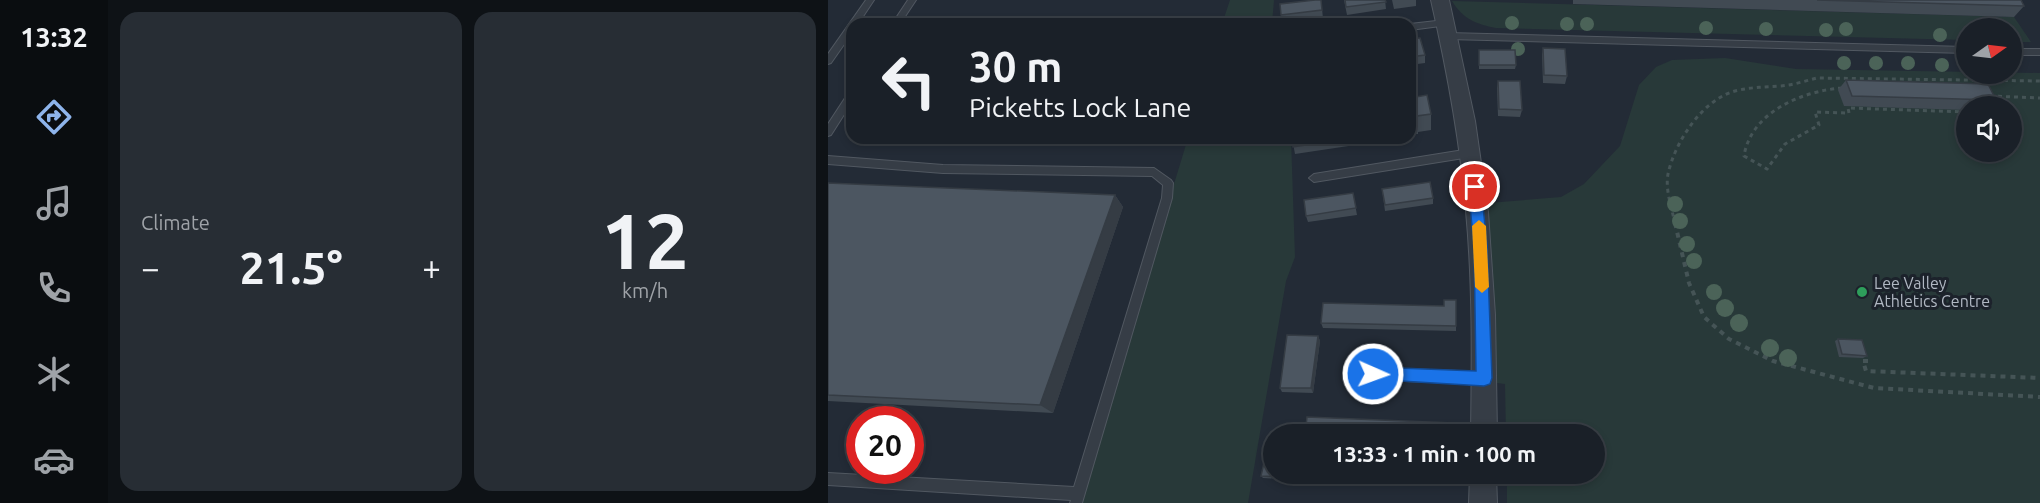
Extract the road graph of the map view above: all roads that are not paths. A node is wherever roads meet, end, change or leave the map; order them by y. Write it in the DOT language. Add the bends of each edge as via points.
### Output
graph roads {
  1 [pos="870,0"];
  2 [pos="912,0"];
  3 [pos="1440,0"];
  4 [pos="858,18"];
  5 [pos="900,18"];
  6 [pos="1416,27"];
  7 [pos="1447,29"];
  8 [pos="846,35"];
  9 [pos="1956,50"];
  10 [pos="2022,52"];
  11 [pos="2040,52"];
  12 [pos="828,62"];
  13 [pos="846,104"];
  14 [pos="828,132"];
  15 [pos="1470,153"];
  16 [pos="828,160"];
  17 [pos="1314,178"];
  18 [pos="1350,373"];
  19 [pos="1484,378"];
  20 [pos="1484,424"];
  21 [pos="828,479"];
  22 [pos="1483,484"];
  23 [pos="1078,499"];
  24 [pos="1483,503"];
  1 -- 4 [label="lane"];
  2 -- 5 [label="lane"];
  3 -- 7 [label="street"];
  6 -- 7 [label="lane"];
  7 -- 9 [label="lane"];
  7 -- 15 [label="street"];
  8 -- 12 [label="lane"];
  10 -- 11 [label="lane"];
  13 -- 14 [label="lane"];
  15 -- 17 [label="lane"];
  15 -- 19 [label="street" via="1480,245"];
  16 -- 23 [label="lane" via="943,169 1154,172 1168,183 1167,198"];
  18 -- 19 [label="lane"];
  19 -- 20 [label="street"];
  21 -- 23 [label="lane"];
  22 -- 24 [label="street"];
}
